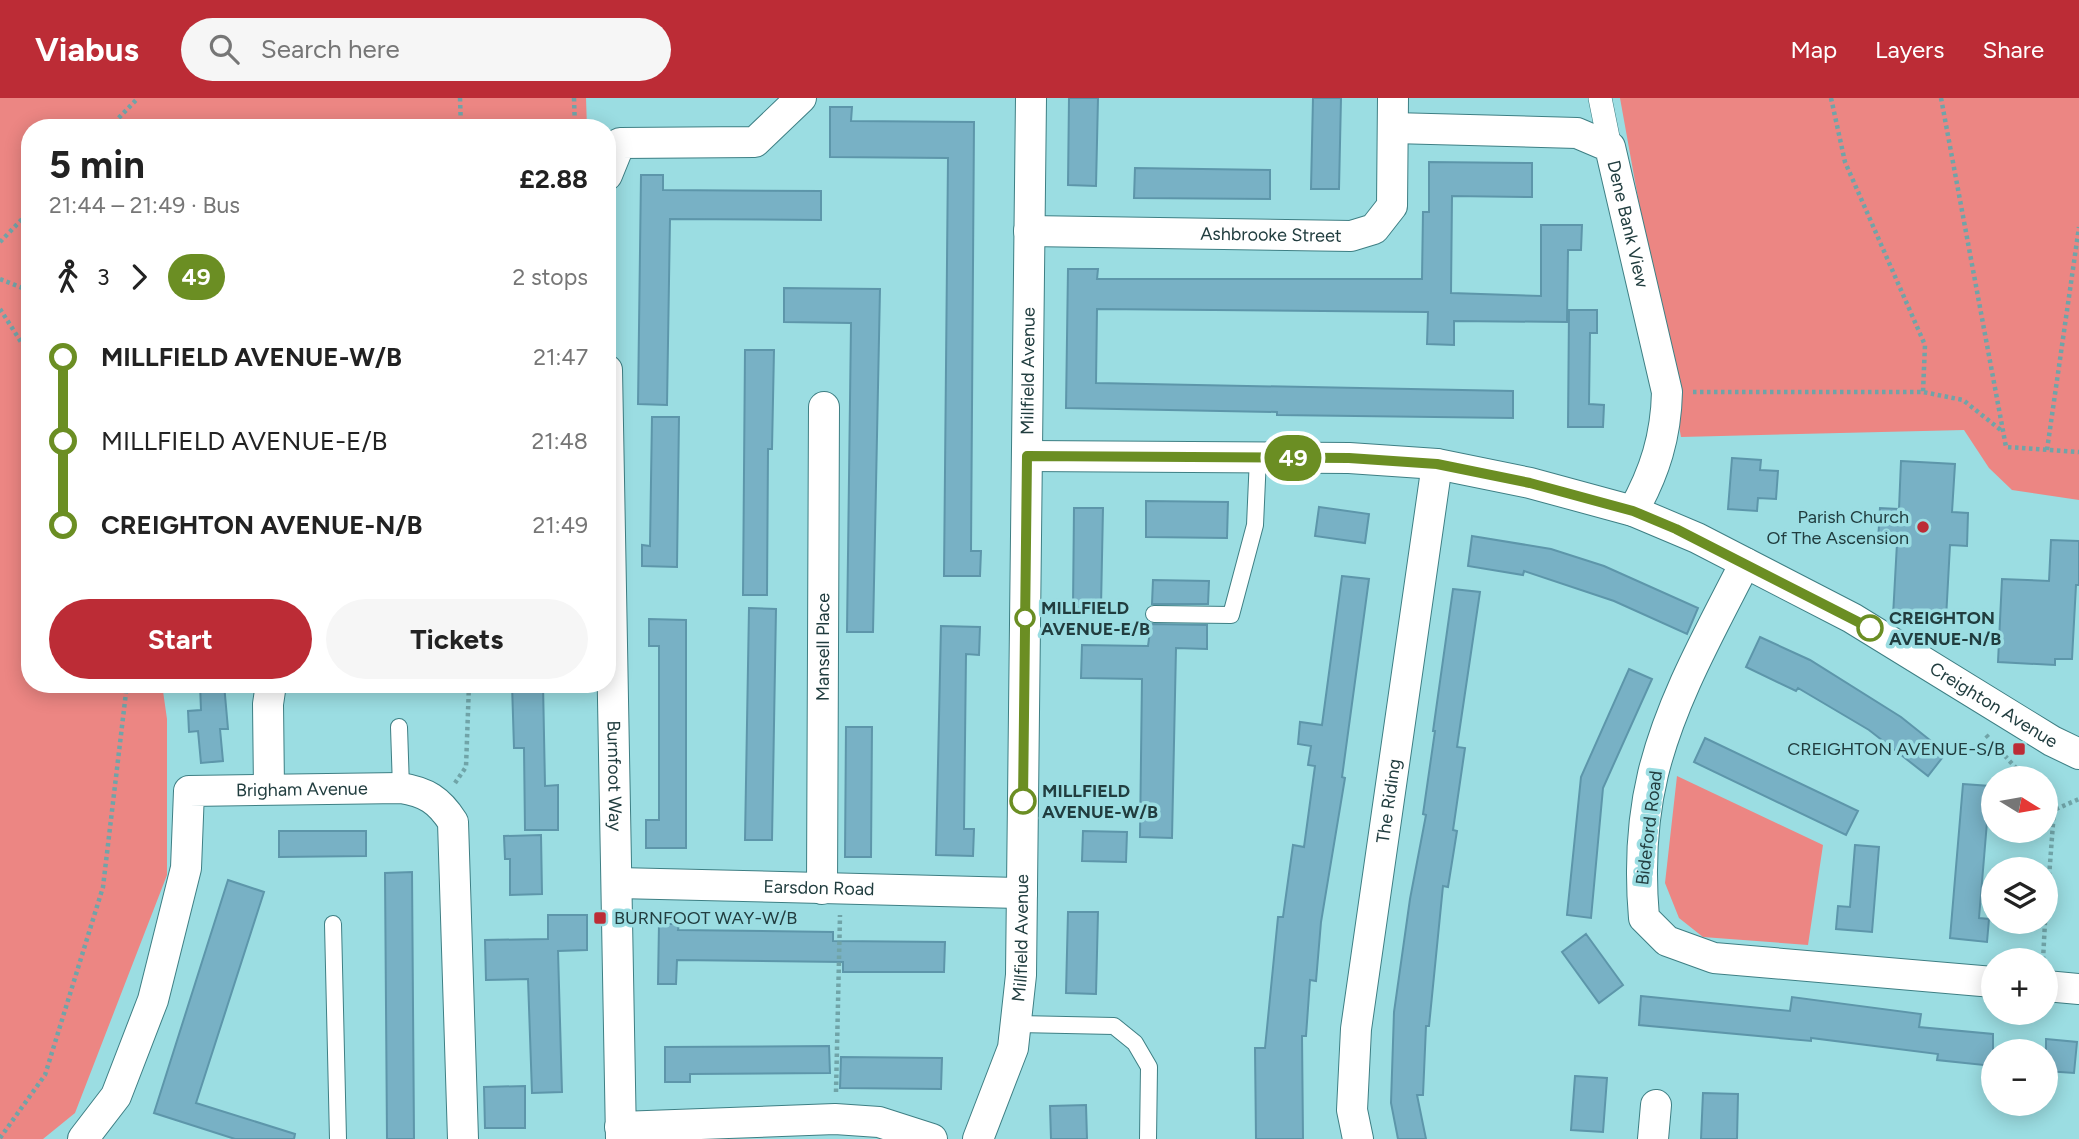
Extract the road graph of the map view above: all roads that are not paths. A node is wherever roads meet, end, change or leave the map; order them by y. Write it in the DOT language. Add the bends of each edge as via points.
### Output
graph roads {
  1 [pos="801,98"];
  2 [pos="1031,98"];
  3 [pos="1392,98"];
  4 [pos="1600,98"];
  5 [pos="1393,128"];
  6 [pos="1610,147"];
  7 [pos="616,153"];
  8 [pos="1029,231"];
  9 [pos="824,407"];
  10 [pos="1027,456"];
  11 [pos="1258,457"];
  12 [pos="1437,464"];
  13 [pos="1633,511"];
  14 [pos="1745,563"];
  15 [pos="1154,614"];
  16 [pos="270,693"];
  17 [pos="614,693"];
  18 [pos="399,727"];
  19 [pos="2079,754"];
  20 [pos="401,788"];
  21 [pos="269,789"];
  22 [pos="618,883"];
  23 [pos="831,889"];
  24 [pos="1022,892"];
  25 [pos="333,924"];
  26 [pos="1981,981"];
  27 [pos="2058,987"];
  28 [pos="2079,989"];
  29 [pos="1018,1024"];
  30 [pos="1656,1105"];
  31 [pos="620,1133"];
  32 [pos="83,1139"];
  33 [pos="338,1139"];
  34 [pos="463,1139"];
  35 [pos="932,1139"];
  36 [pos="978,1139"];
  37 [pos="1147,1139"];
  38 [pos="1357,1139"];
  39 [pos="1653,1139"];
  1 -- 7 [label="street" via="755,142 620,143"];
  2 -- 8 [label="street, Millfield Avenue"];
  3 -- 5 [label="street, Ashbrooke Street"];
  4 -- 6 [label="street"];
  5 -- 6 [label="street, Dene Bank View" via="1577,133"];
  5 -- 8 [label="street, Ashbrooke Street" via="1392,206 1374,229 1350,236"];
  6 -- 13 [label="street, Dene Bank View" via="1667,392 1659,454"];
  8 -- 10 [label="street, Millfield Avenue"];
  9 -- 23 [label="street, Mansell Place"];
  10 -- 11 [label="street, Creighton Avenue"];
  10 -- 24 [label="street, Millfield Avenue"];
  11 -- 12 [label="street, Creighton Avenue"];
  11 -- 15 [label="lane" via="1255,525 1231,615"];
  12 -- 13 [label="street, Creighton Avenue"];
  12 -- 38 [label="street, The Riding" via="1356,1030 1352,1110"];
  13 -- 14 [label="street, Creighton Avenue"];
  14 -- 19 [label="street, Creighton Avenue" via="1852,618"];
  14 -- 26 [label="street, Bideford Road" via="1675,708 1653,775 1640,878 1644,918 1667,941 1714,958"];
  16 -- 21 [label="street"];
  17 -- 22 [label="street, Burnfoot Way"];
  18 -- 20 [label="lane"];
  20 -- 21 [label="street, Brigham Avenue"];
  20 -- 34 [label="street, Brigham Avenue" via="421,791 441,803 453,822"];
  21 -- 32 [label="street, Brigham Avenue" via="189,791 186,868 153,1000 116,1096"];
  22 -- 23 [label="street, Earsdon Road"];
  22 -- 31 [label="street, Burnfoot Way"];
  23 -- 24 [label="street, Earsdon Road"];
  24 -- 29 [label="street, Millfield Avenue"];
  25 -- 33 [label="lane"];
  27 -- 28 [label="street"];
  29 -- 36 [label="street, Millfield Avenue"];
  29 -- 37 [label="lane" via="1114,1026 1135,1043 1149,1067"];
  30 -- 39 [label="street"];
  31 -- 35 [label="street" via="835,1119 879,1122"];
}
